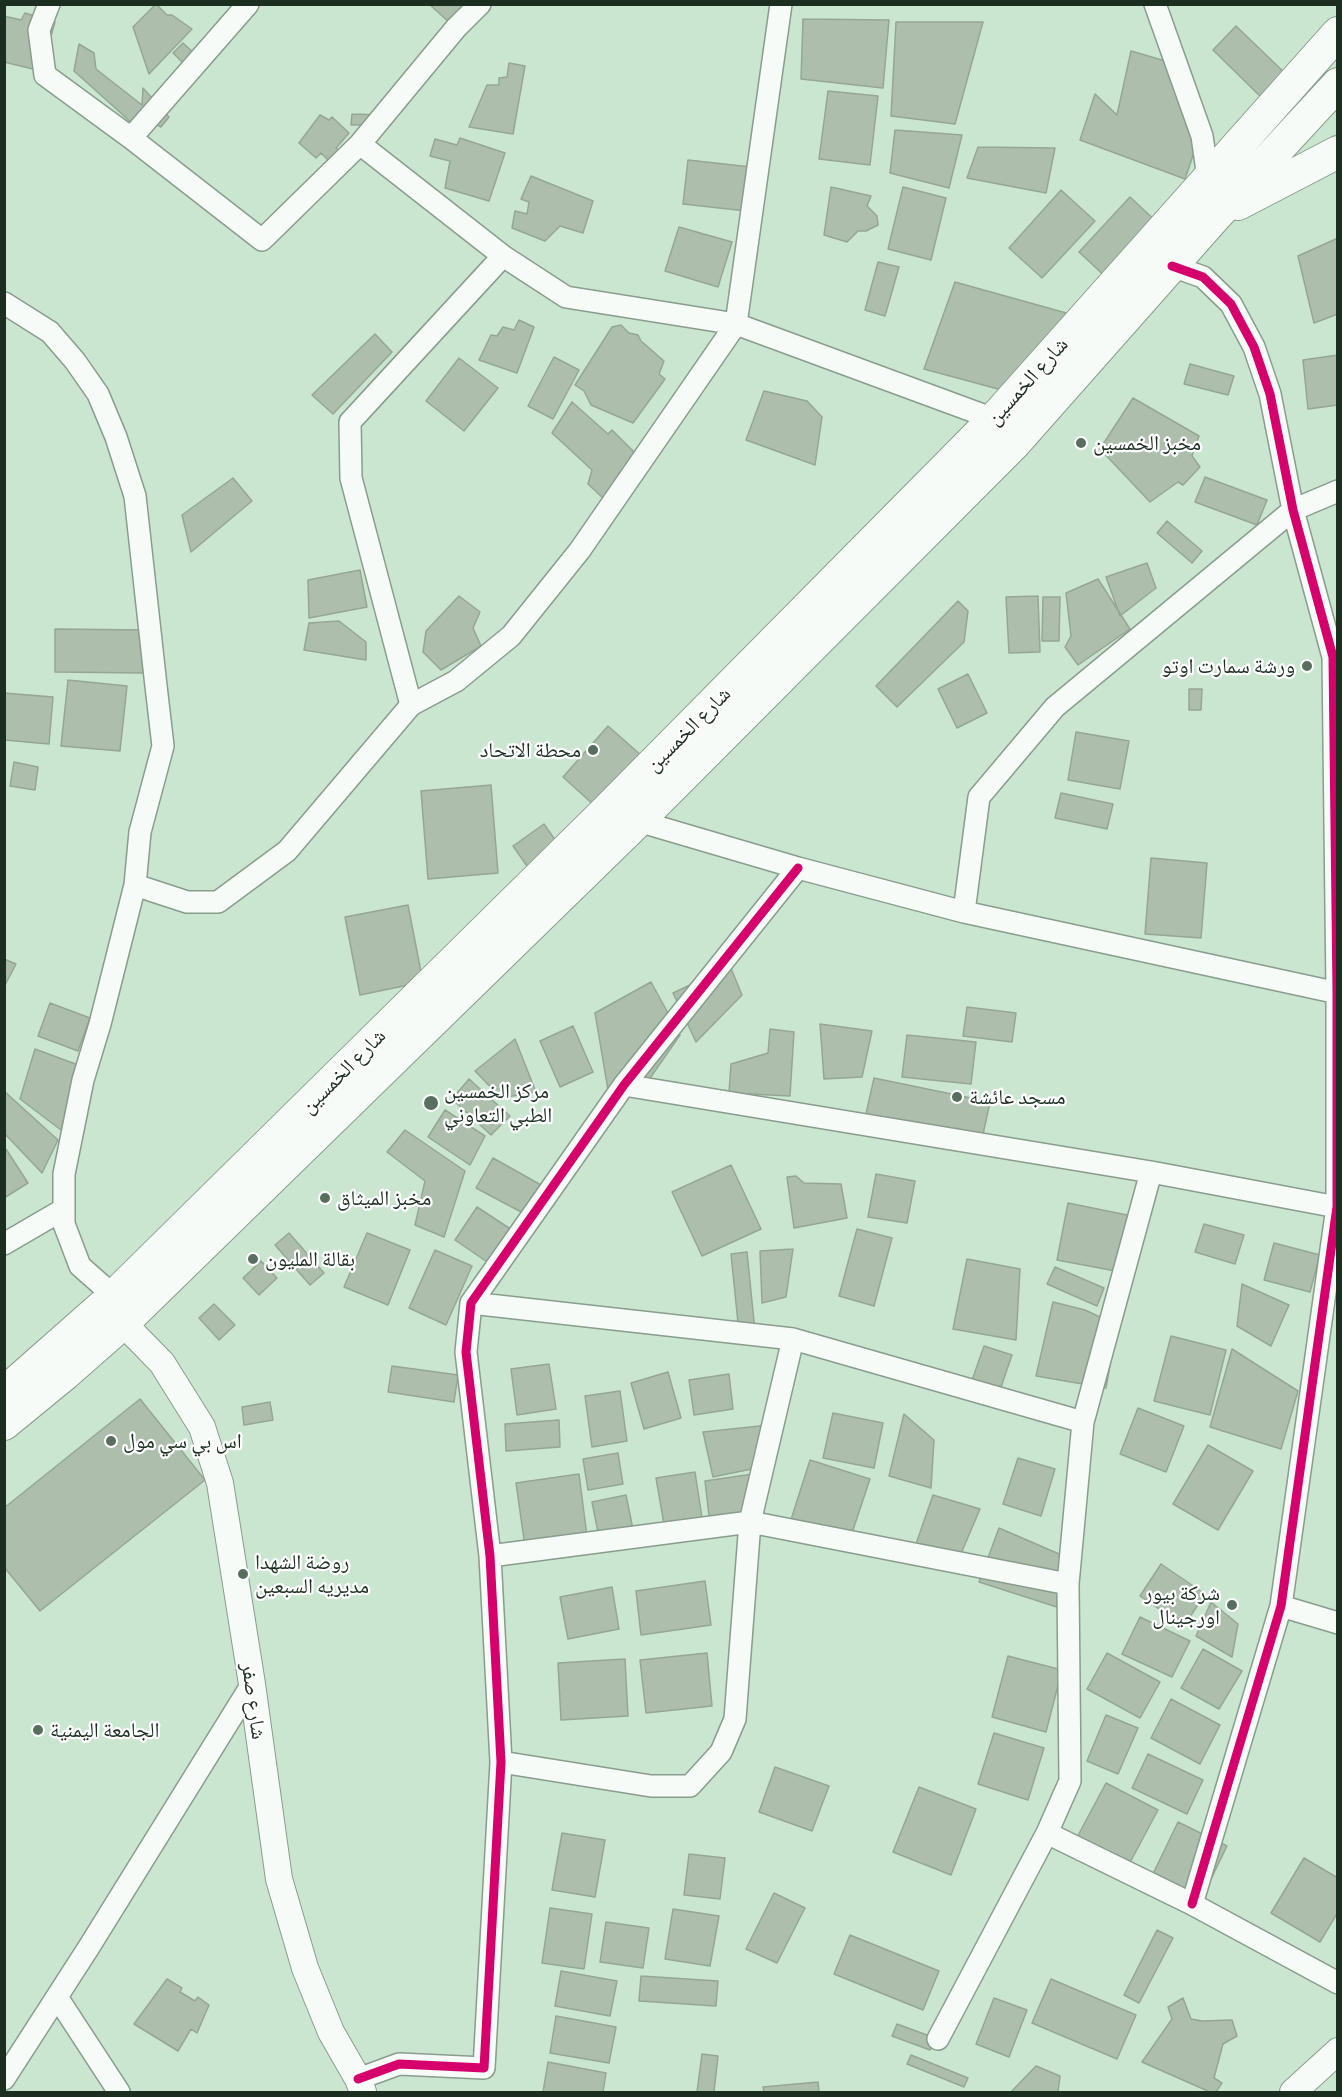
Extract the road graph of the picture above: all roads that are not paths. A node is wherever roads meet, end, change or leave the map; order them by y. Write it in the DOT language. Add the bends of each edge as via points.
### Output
graph roads {
  1 [pos="49,4"];
  2 [pos="248,4"];
  3 [pos="480,4"];
  4 [pos="782,4"];
  5 [pos="1155,4"];
  6 [pos="1324,54"];
  7 [pos="1338,84"];
  8 [pos="130,138"];
  9 [pos="360,144"];
  10 [pos="1338,152"];
  11 [pos="1208,178"];
  12 [pos="1214,218"];
  13 [pos="503,256"];
  14 [pos="1172,266"];
  15 [pos="4,303"];
  16 [pos="736,324"];
  17 [pos="994,419"];
  18 [pos="1338,491"];
  19 [pos="1293,510"];
  20 [pos="1335,656"];
  21 [pos="411,705"];
  22 [pos="693,744"];
  23 [pos="638,821"];
  24 [pos="798,868"];
  25 [pos="135,885"];
  26 [pos="964,912"];
  27 [pos="1337,993"];
  28 [pos="624,1085"];
  29 [pos="1151,1172"];
  30 [pos="1337,1207"];
  31 [pos="64,1209"];
  32 [pos="4,1244"];
  33 [pos="471,1303"];
  34 [pos="119,1310"];
  35 [pos="793,1339"];
  36 [pos="4,1393"];
  37 [pos="1083,1422"];
  38 [pos="4,1424"];
  39 [pos="750,1522"];
  40 [pos="490,1556"];
  41 [pos="1068,1584"];
  42 [pos="1281,1606"];
  43 [pos="1338,1623"];
  44 [pos="252,1684"];
  45 [pos="501,1762"];
  46 [pos="1047,1833"];
  47 [pos="1192,1904"];
  48 [pos="1338,1983"];
  49 [pos="57,1997"];
  50 [pos="938,2039"];
  51 [pos="1338,2051"];
  52 [pos="4,2079"];
  53 [pos="360,2086"];
  54 [pos="119,2092"];
  55 [pos="1293,2092"];
  1 -- 8 [label="street" via="39,30 45,75"];
  2 -- 8 [label="street"];
  3 -- 9 [label="street"];
  4 -- 16 [label="street"];
  5 -- 11 [label="street" via="1202,136"];
  6 -- 7 [label="street"];
  6 -- 11 [label="main road, شارع الخمسين"];
  7 -- 12 [label="main road, شارع الخمسين"];
  8 -- 9 [label="street" via="262,240"];
  9 -- 13 [label="street"];
  10 -- 12 [label="main road"];
  11 -- 17 [label="main road, شارع الخمسين"];
  12 -- 14 [label="main road, شارع الخمسين"];
  13 -- 16 [label="street" via="566,297"];
  13 -- 21 [label="street" via="350,422 351,478"];
  14 -- 19 [label="street" via="1203,277 1231,304 1254,347 1269,394"];
  14 -- 22 [label="main road, شارع الخمسين" via="1015,443"];
  15 -- 25 [label="street" via="50,332 98,394 135,496 163,746 140,832"];
  16 -- 17 [label="street"];
  16 -- 21 [label="street" via="580,550 511,636 456,681"];
  17 -- 22 [label="main road, شارع الخمسين"];
  18 -- 19 [label="street"];
  19 -- 20 [label="street"];
  19 -- 26 [label="street" via="1055,706 979,797"];
  20 -- 27 [label="street"];
  21 -- 25 [label="street" via="287,851 218,902 187,902"];
  22 -- 23 [label="main road, شارع الخمسين"];
  22 -- 34 [label="main road, شارع الخمسين"];
  23 -- 24 [label="street"];
  23 -- 34 [label="main road, شارع الخمسين"];
  24 -- 26 [label="street"];
  24 -- 28 [label="street"];
  25 -- 31 [label="street" via="83,1080 64,1174"];
  26 -- 27 [label="street"];
  27 -- 30 [label="street"];
  28 -- 29 [label="street"];
  28 -- 33 [label="street"];
  29 -- 30 [label="street"];
  29 -- 37 [label="street"];
  30 -- 42 [label="street"];
  31 -- 32 [label="street"];
  31 -- 34 [label="street" via="64,1224 80,1266"];
  33 -- 35 [label="street"];
  33 -- 40 [label="street" via="466,1352"];
  34 -- 36 [label="main road, شارع الخمسين"];
  34 -- 38 [label="main road, شارع الخمسين" via="65,1374"];
  34 -- 44 [label="street, شارع صفر" via="162,1364 202,1426 220,1484"];
  35 -- 37 [label="street"];
  35 -- 39 [label="street"];
  37 -- 41 [label="street"];
  39 -- 40 [label="street"];
  39 -- 41 [label="street"];
  39 -- 45 [label="street" via="735,1719 722,1752 690,1786 651,1786"];
  40 -- 45 [label="street"];
  41 -- 46 [label="street" via="1070,1781"];
  42 -- 43 [label="street"];
  42 -- 47 [label="street"];
  44 -- 49 [label="street"];
  44 -- 53 [label="street, شارع صفر" via="279,1879 305,1968 331,2032"];
  45 -- 53 [label="street" via="484,2068 399,2064"];
  46 -- 47 [label="street"];
  46 -- 50 [label="street"];
  47 -- 48 [label="street"];
  49 -- 52 [label="street"];
  49 -- 54 [label="street"];
  51 -- 55 [label="street"];
}
